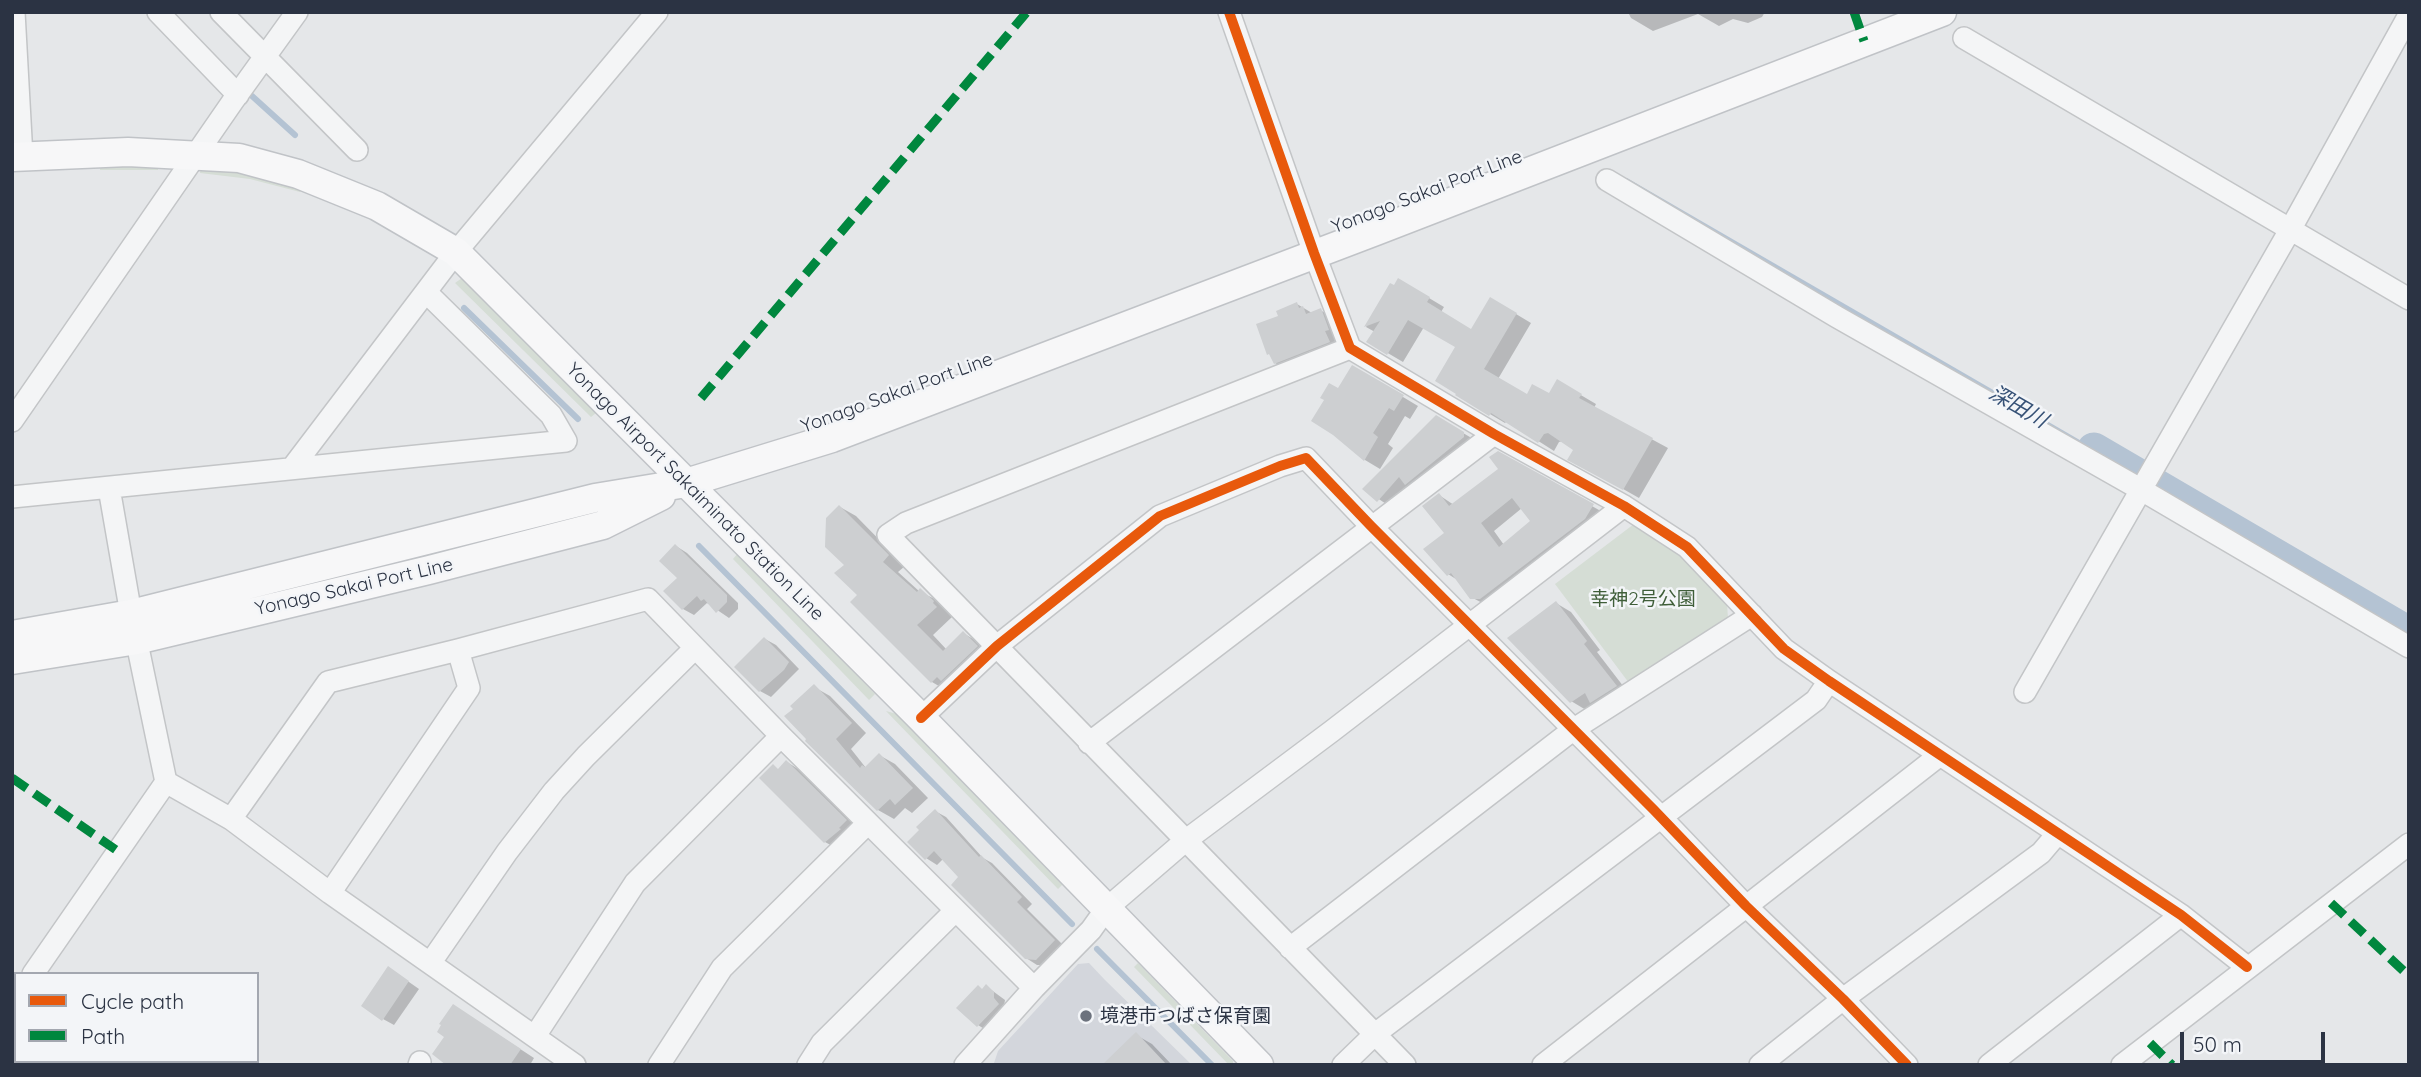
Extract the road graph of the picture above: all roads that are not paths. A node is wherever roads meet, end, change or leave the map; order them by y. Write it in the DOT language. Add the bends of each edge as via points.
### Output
graph roads {
  1 [pos="14,12"];
  2 [pos="158,12"];
  3 [pos="221,12"];
  4 [pos="297,12"];
  5 [pos="657,12"];
  6 [pos="1229,12"];
  7 [pos="1942,12"];
  8 [pos="2409,15"];
  9 [pos="1964,38"];
  10 [pos="266,57"];
  11 [pos="238,95"];
  12 [pos="357,150"];
  13 [pos="197,156"];
  14 [pos="17,157"];
  15 [pos="1607,180"];
  16 [pos="2290,230"];
  17 [pos="456,252"];
  18 [pos="1314,253"];
  19 [pos="426,292"];
  20 [pos="2409,299"];
  21 [pos="1350,348"];
  22 [pos="12,421"];
  23 [pos="1494,434"];
  24 [pos="292,468"];
  25 [pos="686,484"];
  26 [pos="109,488"];
  27 [pos="2140,489"];
  28 [pos="12,497"];
  29 [pos="1624,506"];
  30 [pos="1371,526"];
  31 [pos="1752,615"];
  32 [pos="1469,623"];
  33 [pos="134,627"];
  34 [pos="12,635"];
  35 [pos="997,646"];
  36 [pos="2409,647"];
  37 [pos="695,648"];
  38 [pos="458,650"];
  39 [pos="12,660"];
  40 [pos="1829,681"];
  41 [pos="2025,692"];
  42 [pos="921,718"];
  43 [pos="1574,729"];
  44 [pos="781,736"];
  45 [pos="1089,743"];
  46 [pos="1940,755"];
  47 [pos="166,782"];
  48 [pos="1661,817"];
  49 [pos="231,819"];
  50 [pos="868,822"];
  51 [pos="2057,833"];
  52 [pos="1185,841"];
  53 [pos="2409,844"];
  54 [pos="330,893"];
  55 [pos="1746,906"];
  56 [pos="1106,909"];
  57 [pos="956,911"];
  58 [pos="2181,915"];
  59 [pos="1290,948"];
  60 [pos="431,962"];
  61 [pos="2247,967"];
  62 [pos="34,972"];
  63 [pos="1034,988"];
  64 [pos="1843,999"];
  65 [pos="1375,1034"];
  66 [pos="535,1036"];
  67 [pos="575,1065"];
  68 [pos="659,1065"];
  69 [pos="808,1065"];
  70 [pos="965,1065"];
  71 [pos="1259,1065"];
  72 [pos="1343,1065"];
  73 [pos="1405,1065"];
  74 [pos="1543,1065"];
  75 [pos="1760,1065"];
  76 [pos="1907,1065"];
  77 [pos="1989,1065"];
  78 [pos="2122,1065"];
  1 -- 14 [label="street"];
  2 -- 11 [label="street"];
  3 -- 10 [label="street"];
  4 -- 10 [label="street"];
  5 -- 17 [label="street"];
  6 -- 18 [label="street"];
  7 -- 18 [label="main road, Yonago Sakai Port Line"];
  8 -- 16 [label="street"];
  9 -- 16 [label="street"];
  10 -- 11 [label="street"];
  10 -- 12 [label="street"];
  11 -- 13 [label="street"];
  13 -- 14 [label="main road, Yonago Airport Sakaiminato Station Line" via="128,152"];
  13 -- 17 [label="main road, Yonago Airport Sakaiminato Station Line" via="239,158 298,174 377,206"];
  13 -- 22 [label="street"];
  15 -- 27 [label="street"];
  16 -- 20 [label="street"];
  16 -- 27 [label="street"];
  17 -- 19 [label="street"];
  17 -- 25 [label="main road, Yonago Airport Sakaiminato Station Line"];
  18 -- 21 [label="street"];
  18 -- 25 [label="main road, Yonago Sakai Port Line" via="832,438"];
  19 -- 24 [label="street"];
  19 -- 24 [label="street" via="551,415 566,441"];
  21 -- 23 [label="street"];
  21 -- 35 [label="street" via="906,523 888,535"];
  23 -- 29 [label="street"];
  23 -- 30 [label="street"];
  24 -- 26 [label="street"];
  25 -- 33 [label="main road, Yonago Sakai Port Line" via="595,498"];
  25 -- 42 [label="main road, Yonago Airport Sakaiminato Station Line"];
  26 -- 28 [label="street"];
  26 -- 33 [label="street"];
  27 -- 36 [label="street"];
  27 -- 41 [label="street"];
  29 -- 31 [label="street" via="1687,547"];
  29 -- 32 [label="street"];
  30 -- 32 [label="street"];
  30 -- 35 [label="street" via="1306,458 1280,466 1160,516"];
  30 -- 45 [label="street"];
  31 -- 40 [label="street" via="1784,649"];
  31 -- 43 [label="street"];
  32 -- 43 [label="street"];
  32 -- 52 [label="street"];
  33 -- 34 [label="main road, Yonago Sakai Port Line"];
  33 -- 39 [label="main road, Yonago Sakai Port Line"];
  33 -- 47 [label="street"];
  35 -- 42 [label="street"];
  35 -- 45 [label="street"];
  37 -- 38 [label="street" via="648,599"];
  37 -- 44 [label="street"];
  37 -- 60 [label="street" via="554,791"];
  38 -- 49 [label="street" via="328,682"];
  38 -- 54 [label="street" via="469,688"];
  40 -- 46 [label="street"];
  40 -- 48 [label="street" via="1816,700"];
  42 -- 56 [label="main road, Yonago Airport Sakaiminato Station Line"];
  43 -- 48 [label="street"];
  43 -- 59 [label="street"];
  44 -- 50 [label="street"];
  44 -- 66 [label="street" via="635,883"];
  45 -- 52 [label="street"];
  46 -- 51 [label="street"];
  46 -- 55 [label="street"];
  47 -- 49 [label="street"];
  47 -- 62 [label="street"];
  48 -- 55 [label="street"];
  48 -- 65 [label="street"];
  49 -- 54 [label="street"];
  50 -- 57 [label="street"];
  50 -- 68 [label="street" via="722,968"];
  51 -- 58 [label="street"];
  51 -- 64 [label="street" via="2041,853"];
  52 -- 56 [label="street"];
  52 -- 59 [label="street"];
  53 -- 61 [label="street"];
  54 -- 60 [label="street"];
  55 -- 64 [label="street"];
  55 -- 74 [label="street"];
  56 -- 63 [label="street"];
  56 -- 71 [label="main road, Yonago Airport Sakaiminato Station Line"];
  57 -- 63 [label="street"];
  57 -- 69 [label="street" via="822,1044"];
  58 -- 61 [label="street"];
  58 -- 77 [label="street"];
  59 -- 65 [label="street"];
  60 -- 66 [label="street"];
  61 -- 78 [label="street"];
  63 -- 70 [label="street"];
  64 -- 75 [label="street"];
  64 -- 76 [label="street"];
  65 -- 72 [label="street"];
  65 -- 73 [label="street"];
  66 -- 67 [label="street"];
}
